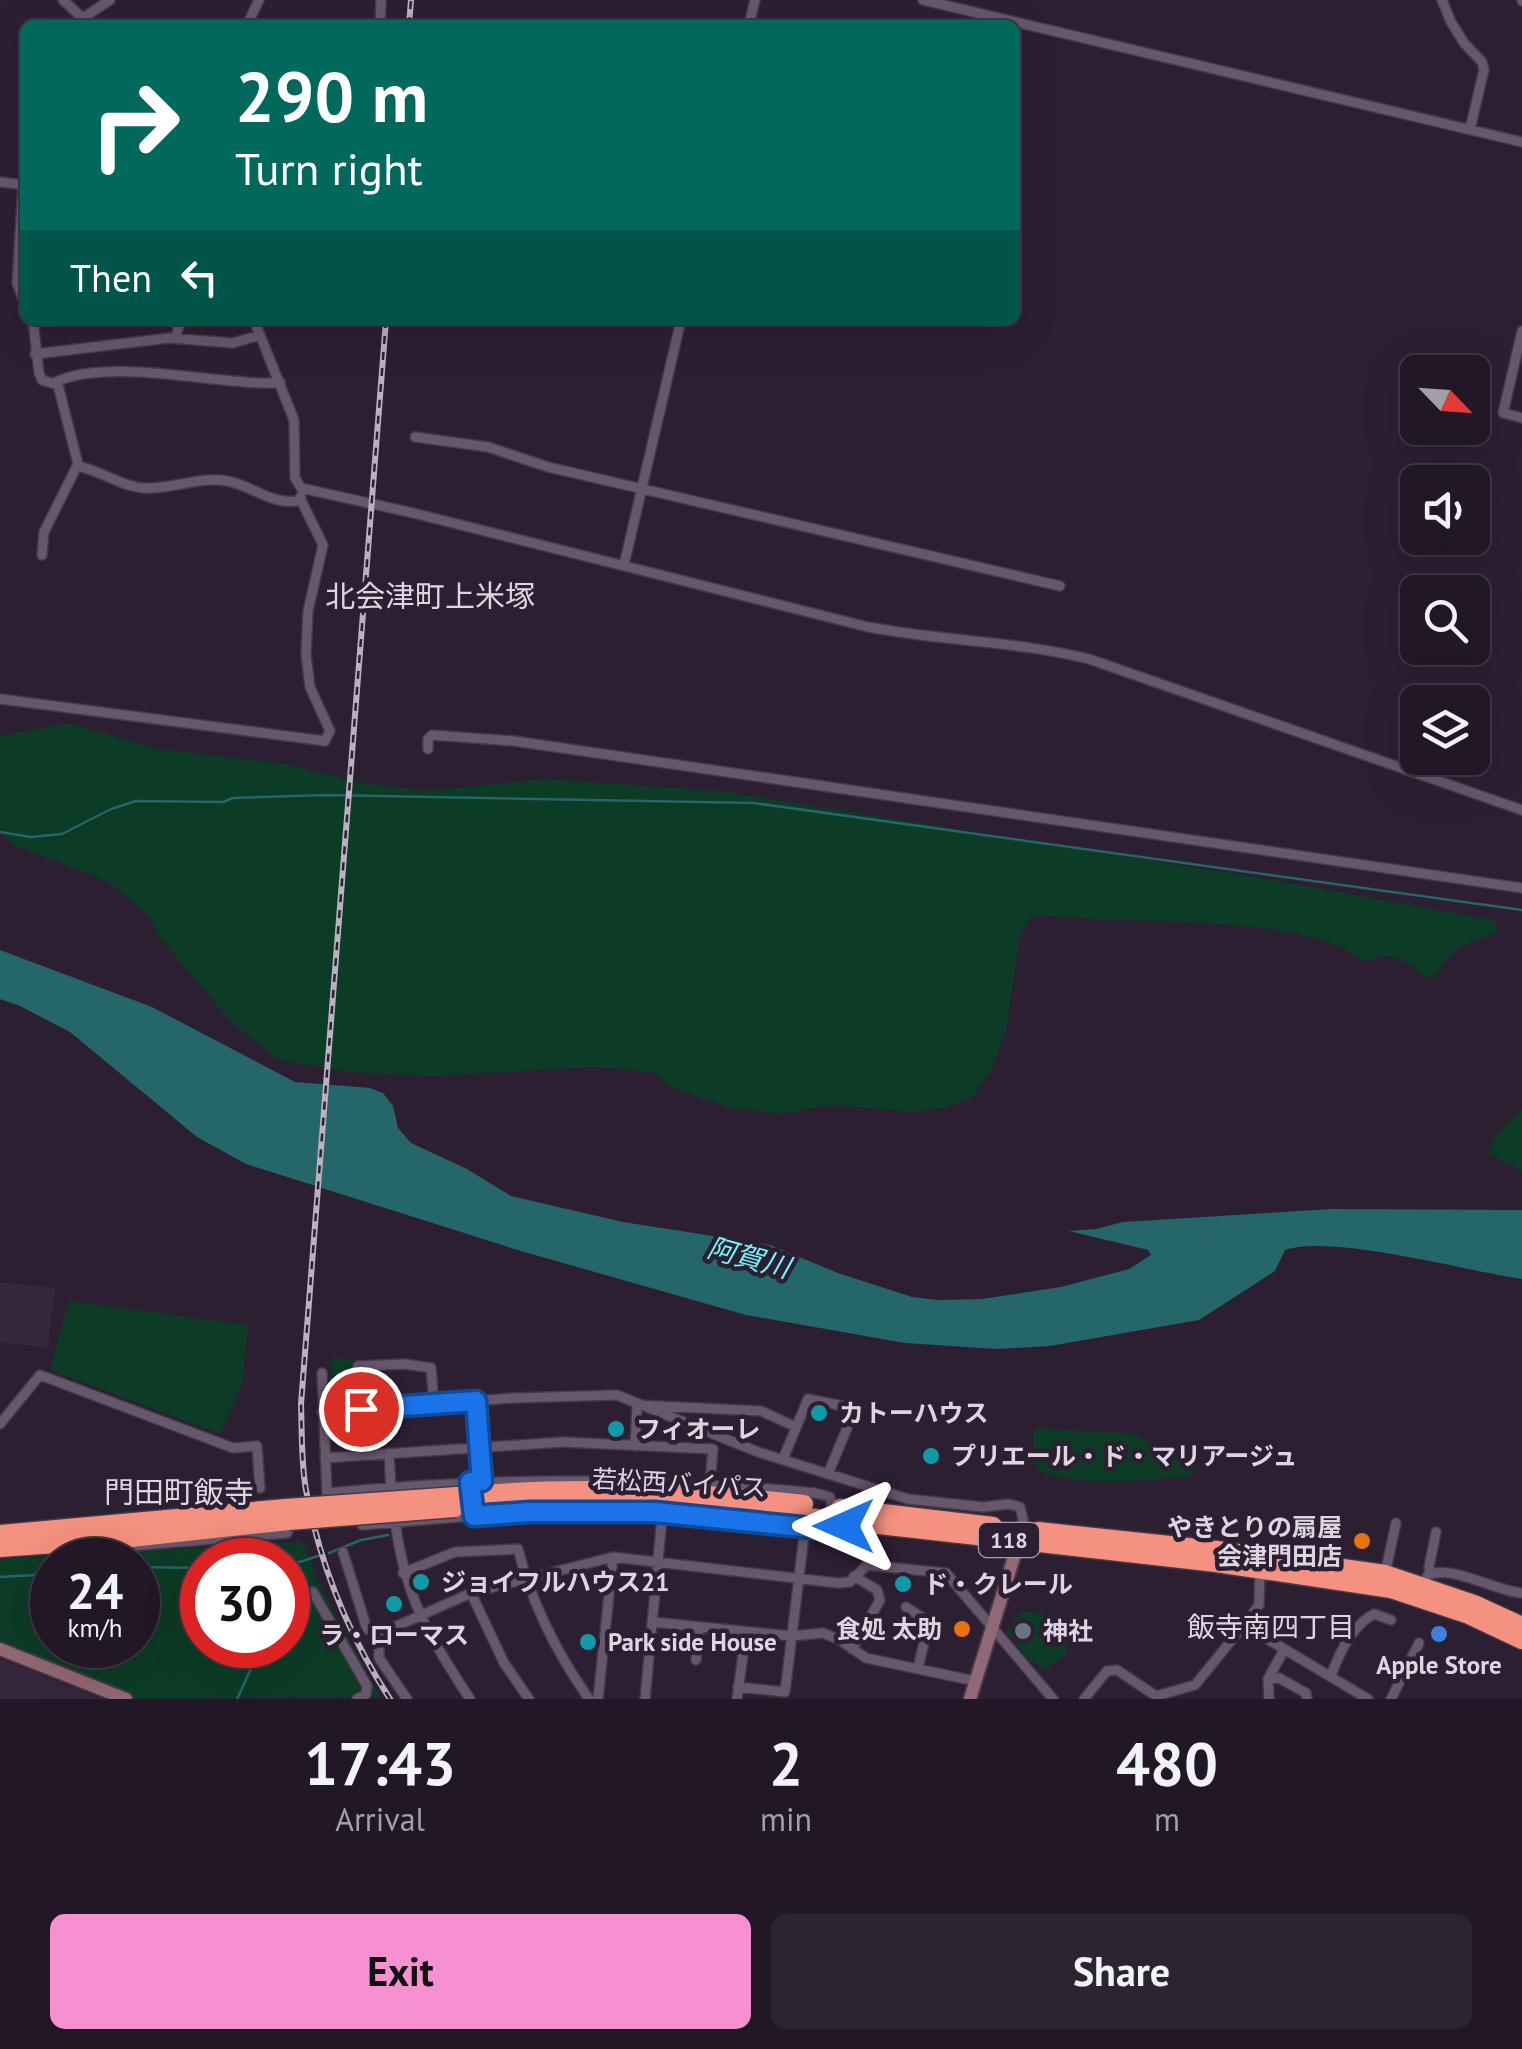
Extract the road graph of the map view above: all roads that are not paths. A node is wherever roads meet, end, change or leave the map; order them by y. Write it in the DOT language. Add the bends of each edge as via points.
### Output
graph roads {
  1 [pos="63,0"];
  2 [pos="110,0"];
  3 [pos="923,0"];
  4 [pos="1442,0"];
  5 [pos="85,20"];
  6 [pos="87,20"];
  7 [pos="1008,20"];
  8 [pos="1020,23"];
  9 [pos="1470,129"];
  10 [pos="1522,142"];
  11 [pos="20,241"];
  12 [pos="20,291"];
  13 [pos="33,325"];
  14 [pos="179,325"];
  15 [pos="256,325"];
  16 [pos="680,325"];
  17 [pos="1522,331"];
  18 [pos="260,334"];
  19 [pos="176,338"];
  20 [pos="35,354"];
  21 [pos="56,382"];
  22 [pos="280,382"];
  23 [pos="1522,418"];
  24 [pos="415,437"];
  25 [pos="77,466"];
  26 [pos="301,488"];
  27 [pos="642,489"];
  28 [pos="302,500"];
  29 [pos="42,555"];
  30 [pos="624,566"];
  31 [pos="1060,586"];
  32 [pos="0,699"];
  33 [pos="428,749"];
  34 [pos="1522,810"];
  35 [pos="1522,888"];
  36 [pos="322,1373"];
  37 [pos="476,1401"];
  38 [pos="434,1404"];
  39 [pos="637,1405"];
  40 [pos="361,1409"];
  41 [pos="322,1412"];
  42 [pos="0,1424"];
  43 [pos="796,1427"];
  44 [pos="716,1436"];
  45 [pos="478,1446"];
  46 [pos="635,1446"];
  47 [pos="713,1449"];
  48 [pos="389,1453"];
  49 [pos="325,1458"];
  50 [pos="783,1459"];
  51 [pos="828,1474"];
  52 [pos="710,1483"];
  53 [pos="391,1487"];
  54 [pos="260,1488"];
  55 [pos="479,1496"];
  56 [pos="832,1507"];
  57 [pos="288,1514"];
  58 [pos="662,1518"];
  59 [pos="854,1521"];
  60 [pos="395,1522"];
  61 [pos="1396,1523"];
  62 [pos="362,1526"];
  63 [pos="805,1528"];
  64 [pos="0,1532"];
  65 [pos="1436,1532"];
  66 [pos="1020,1535"];
  67 [pos="0,1550"];
  68 [pos="343,1552"];
  69 [pos="612,1557"];
  70 [pos="660,1562"];
  71 [pos="1260,1569"];
  72 [pos="404,1572"];
  73 [pos="1385,1574"];
  74 [pos="854,1576"];
  75 [pos="525,1577"];
  76 [pos="798,1577"];
  77 [pos="1427,1579"];
  78 [pos="311,1586"];
  79 [pos="471,1593"];
  80 [pos="1522,1593"];
  81 [pos="906,1607"];
  82 [pos="419,1615"];
  83 [pos="1391,1620"];
  84 [pos="652,1622"];
  85 [pos="992,1624"];
  86 [pos="1244,1625"];
  87 [pos="1522,1626"];
  88 [pos="698,1627"];
  89 [pos="746,1632"];
  90 [pos="379,1634"];
  91 [pos="792,1636"];
  92 [pos="1522,1640"];
  93 [pos="1419,1643"];
  94 [pos="0,1649"];
  95 [pos="852,1650"];
  96 [pos="1284,1650"];
  97 [pos="696,1660"];
  98 [pos="918,1668"];
  99 [pos="1331,1676"];
  100 [pos="1268,1679"];
  101 [pos="975,1682"];
  102 [pos="738,1687"];
  103 [pos="126,1699"];
  104 [pos="357,1699"];
  105 [pos="407,1699"];
  106 [pos="470,1699"];
  107 [pos="529,1699"];
  108 [pos="588,1699"];
  109 [pos="598,1699"];
  110 [pos="645,1699"];
  111 [pos="737,1699"];
  112 [pos="970,1699"];
  113 [pos="1053,1699"];
  114 [pos="1084,1699"];
  115 [pos="1268,1699"];
  116 [pos="1307,1699"];
  117 [pos="1368,1699"];
  118 [pos="1392,1699"];
  1 -- 5 [label="street"];
  2 -- 6 [label="street"];
  3 -- 7 [label="street"];
  4 -- 9 [label="street" via="1484,70"];
  8 -- 9 [label="street"];
  9 -- 10 [label="street"];
  11 -- 12 [label="street"];
  13 -- 20 [label="street"];
  14 -- 19 [label="street"];
  15 -- 18 [label="street"];
  16 -- 27 [label="street"];
  17 -- 23 [label="street" via="1504,413"];
  18 -- 19 [label="street" via="233,343"];
  18 -- 22 [label="street"];
  19 -- 20 [label="street"];
  20 -- 21 [label="street" via="42,380"];
  21 -- 22 [label="street" via="120,372"];
  21 -- 25 [label="street"];
  22 -- 26 [label="street" via="294,420"];
  24 -- 27 [label="street" via="488,448"];
  25 -- 28 [label="street" via="142,488 218,480 281,502"];
  25 -- 29 [label="street" via="44,532"];
  26 -- 28 [label="street"];
  26 -- 30 [label="street"];
  27 -- 30 [label="street"];
  27 -- 31 [label="street"];
  28 -- 32 [label="street" via="323,545 306,635 310,688 330,731 325,741"];
  30 -- 34 [label="street" via="908,635 1045,648 1090,659"];
  33 -- 35 [label="street" via="432,735 514,741"];
  36 -- 41 [label="street"];
  37 -- 38 [label="street"];
  37 -- 39 [label="street" via="618,1395"];
  37 -- 45 [label="street"];
  38 -- 40 [label="street"];
  38 -- 40 [label="street" via="431,1368 358,1366"];
  39 -- 43 [label="street" via="761,1412"];
  39 -- 44 [label="street"];
  39 -- 46 [label="street"];
  40 -- 41 [label="street"];
  41 -- 49 [label="street"];
  42 -- 54 [label="street" via="40,1375 233,1448 258,1446"];
  43 -- 50 [label="street"];
  43 -- 51 [label="street" via="808,1399 848,1407 852,1416"];
  44 -- 47 [label="street"];
  44 -- 50 [label="street"];
  45 -- 46 [label="street"];
  45 -- 48 [label="street"];
  45 -- 55 [label="street"];
  46 -- 47 [label="street"];
  47 -- 52 [label="street"];
  48 -- 49 [label="street"];
  48 -- 53 [label="street"];
  49 -- 53 [label="street" via="328,1493"];
  50 -- 51 [label="street"];
  51 -- 66 [label="street" via="908,1499 1013,1505 1023,1512"];
  52 -- 55 [label="street"];
  52 -- 56 [label="street" via="814,1493 830,1497"];
  53 -- 55 [label="street"];
  53 -- 60 [label="street"];
  55 -- 56 [label="highway, 若松西バイパス / 118" via="688,1491"];
  55 -- 57 [label="highway, 若松西バイパス / 118, bridge"];
  55 -- 59 [label="highway, 若松西バイパス / 118"];
  55 -- 60 [label="street"];
  55 -- 63 [label="street" via="529,1512 655,1512"];
  56 -- 66 [label="highway, 若松西バイパス / 118"];
  57 -- 64 [label="highway, 若松西バイパス / 118"];
  57 -- 67 [label="highway, 若松西バイパス / 118"];
  58 -- 70 [label="street"];
  59 -- 63 [label="street"];
  59 -- 66 [label="highway, 若松西バイパス / 118"];
  60 -- 62 [label="street"];
  60 -- 72 [label="street"];
  61 -- 73 [label="street"];
  63 -- 76 [label="street"];
  64 -- 67 [label="street" via="286,1502 292,1516 287,1532 41,1554"];
  65 -- 77 [label="street"];
  66 -- 71 [label="highway, 若松西バイパス / 118"];
  66 -- 73 [label="highway, 若松西バイパス / 118" via="1218,1550"];
  66 -- 85 [label="street"];
  68 -- 90 [label="street" via="367,1629"];
  69 -- 70 [label="street"];
  69 -- 75 [label="street"];
  69 -- 109 [label="street"];
  70 -- 76 [label="street"];
  70 -- 84 [label="street"];
  71 -- 86 [label="street" via="1259,1606"];
  71 -- 92 [label="highway, 若松西バイパス / 118" via="1391,1589"];
  72 -- 75 [label="street" via="455,1552 518,1549"];
  72 -- 82 [label="street"];
  73 -- 77 [label="highway, 若松西バイパス / 118"];
  74 -- 76 [label="street" via="846,1583"];
  74 -- 85 [label="street" via="867,1564 946,1573"];
  74 -- 95 [label="street" via="877,1590 880,1600"];
  75 -- 79 [label="street"];
  75 -- 108 [label="street" via="546,1630"];
  76 -- 91 [label="street"];
  77 -- 80 [label="street" via="1442,1572"];
  77 -- 87 [label="highway, 若松西バイパス / 118"];
  78 -- 104 [label="street" via="367,1686"];
  79 -- 82 [label="street"];
  79 -- 107 [label="street"];
  81 -- 98 [label="street" via="930,1622"];
  82 -- 90 [label="street"];
  82 -- 106 [label="street"];
  83 -- 99 [label="street" via="1368,1617"];
  84 -- 88 [label="street"];
  84 -- 110 [label="street"];
  85 -- 101 [label="street"];
  85 -- 113 [label="street"];
  86 -- 96 [label="street"];
  86 -- 114 [label="street" via="1194,1685 1156,1696 1118,1670 1107,1671"];
  88 -- 89 [label="street"];
  88 -- 97 [label="street"];
  89 -- 91 [label="street"];
  89 -- 102 [label="street"];
  90 -- 105 [label="street" via="378,1658"];
  91 -- 95 [label="street" via="823,1634"];
  91 -- 102 [label="street" via="785,1692"];
  93 -- 118 [label="street"];
  94 -- 103 [label="street"];
  95 -- 98 [label="street"];
  96 -- 99 [label="street"];
  96 -- 100 [label="street"];
  98 -- 101 [label="street"];
  99 -- 117 [label="street"];
  100 -- 115 [label="street"];
  100 -- 116 [label="street" via="1280,1678"];
  101 -- 112 [label="street"];
  102 -- 111 [label="street"];
}
